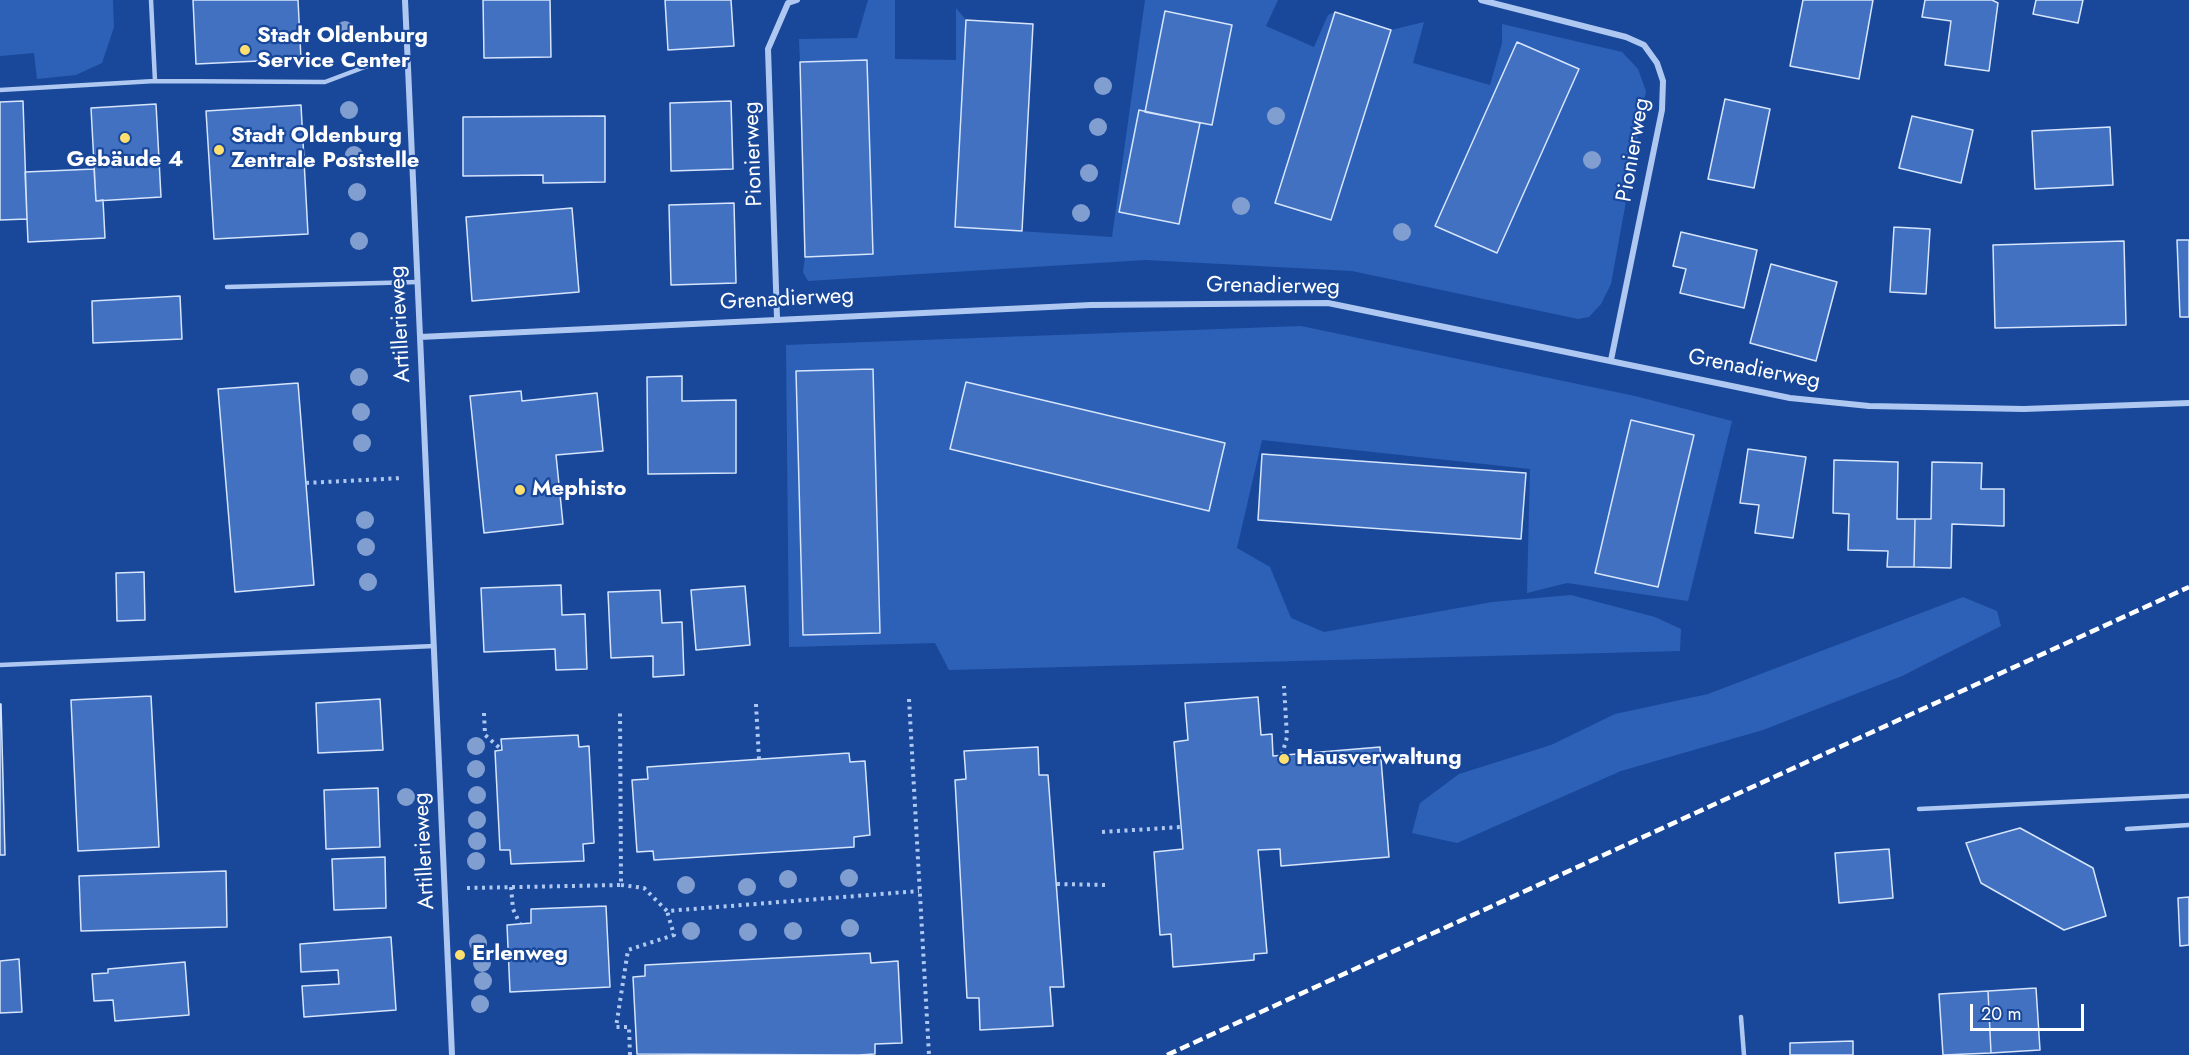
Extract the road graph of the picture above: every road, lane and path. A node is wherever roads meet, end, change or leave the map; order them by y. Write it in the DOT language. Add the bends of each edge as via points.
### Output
graph roads {
  1 [pos="151,0"];
  2 [pos="405,0"];
  3 [pos="797,0"];
  4 [pos="1481,0"];
  5 [pos="408,61"];
  6 [pos="155,81"];
  7 [pos="0,90"];
  8 [pos="418,282"];
  9 [pos="227,287"];
  10 [pos="777,318"];
  11 [pos="420,337"];
  12 [pos="1611,360"];
  13 [pos="2189,403"];
  14 [pos="404,478"];
  15 [pos="306,483"];
  16 [pos="434,646"];
  17 [pos="0,665"];
  18 [pos="1284,686"];
  19 [pos="909,699"];
  20 [pos="756,704"];
  21 [pos="620,709"];
  22 [pos="484,713"];
  23 [pos="502,750"];
  24 [pos="1282,755"];
  25 [pos="759,759"];
  26 [pos="2189,796"];
  27 [pos="1919,809"];
  28 [pos="2189,825"];
  29 [pos="1181,827"];
  30 [pos="2127,829"];
  31 [pos="1102,832"];
  32 [pos="1057,884"];
  33 [pos="621,885"];
  34 [pos="1106,885"];
  35 [pos="511,887"];
  36 [pos="467,888"];
  37 [pos="919,891"];
  38 [pos="667,911"];
  39 [pos="520,924"];
  40 [pos="1741,1017"];
  41 [pos="452,1055"];
  42 [pos="630,1055"];
  43 [pos="929,1055"];
  44 [pos="1744,1055"];
  1 -- 6 [label="lane"];
  2 -- 5 [label="street, Artillerieweg"];
  3 -- 10 [label="street, Pionierweg" via="788,3 768,50"];
  4 -- 12 [label="street, Pionierweg" via="1626,37 1644,45 1657,63 1663,81 1662,110"];
  5 -- 6 [label="lane" via="386,59 326,82"];
  5 -- 8 [label="street, Artillerieweg"];
  6 -- 7 [label="lane"];
  8 -- 9 [label="lane"];
  8 -- 11 [label="street, Artillerieweg"];
  10 -- 11 [label="street, Grenadierweg"];
  10 -- 12 [label="street, Grenadierweg" via="1091,305 1328,303"];
  11 -- 16 [label="street, Artillerieweg"];
  12 -- 13 [label="street, Grenadierweg" via="1790,398 1869,406 2024,409"];
  14 -- 15 [label="path"];
  16 -- 17 [label="lane"];
  16 -- 41 [label="street, Artillerieweg"];
  18 -- 24 [label="path" via="1287,737"];
  19 -- 37 [label="path"];
  20 -- 25 [label="path"];
  21 -- 33 [label="path"];
  22 -- 23 [label="path" via="484,735"];
  26 -- 27 [label="lane"];
  28 -- 30 [label="lane"];
  29 -- 31 [label="path"];
  32 -- 34 [label="path"];
  33 -- 35 [label="path"];
  33 -- 38 [label="path" via="644,888"];
  35 -- 36 [label="path"];
  35 -- 39 [label="path" via="513,909"];
  37 -- 38 [label="path"];
  37 -- 43 [label="path"];
  38 -- 42 [label="path" via="674,935 628,951 616,1027 629,1027"];
  40 -- 44 [label="lane"];
}
